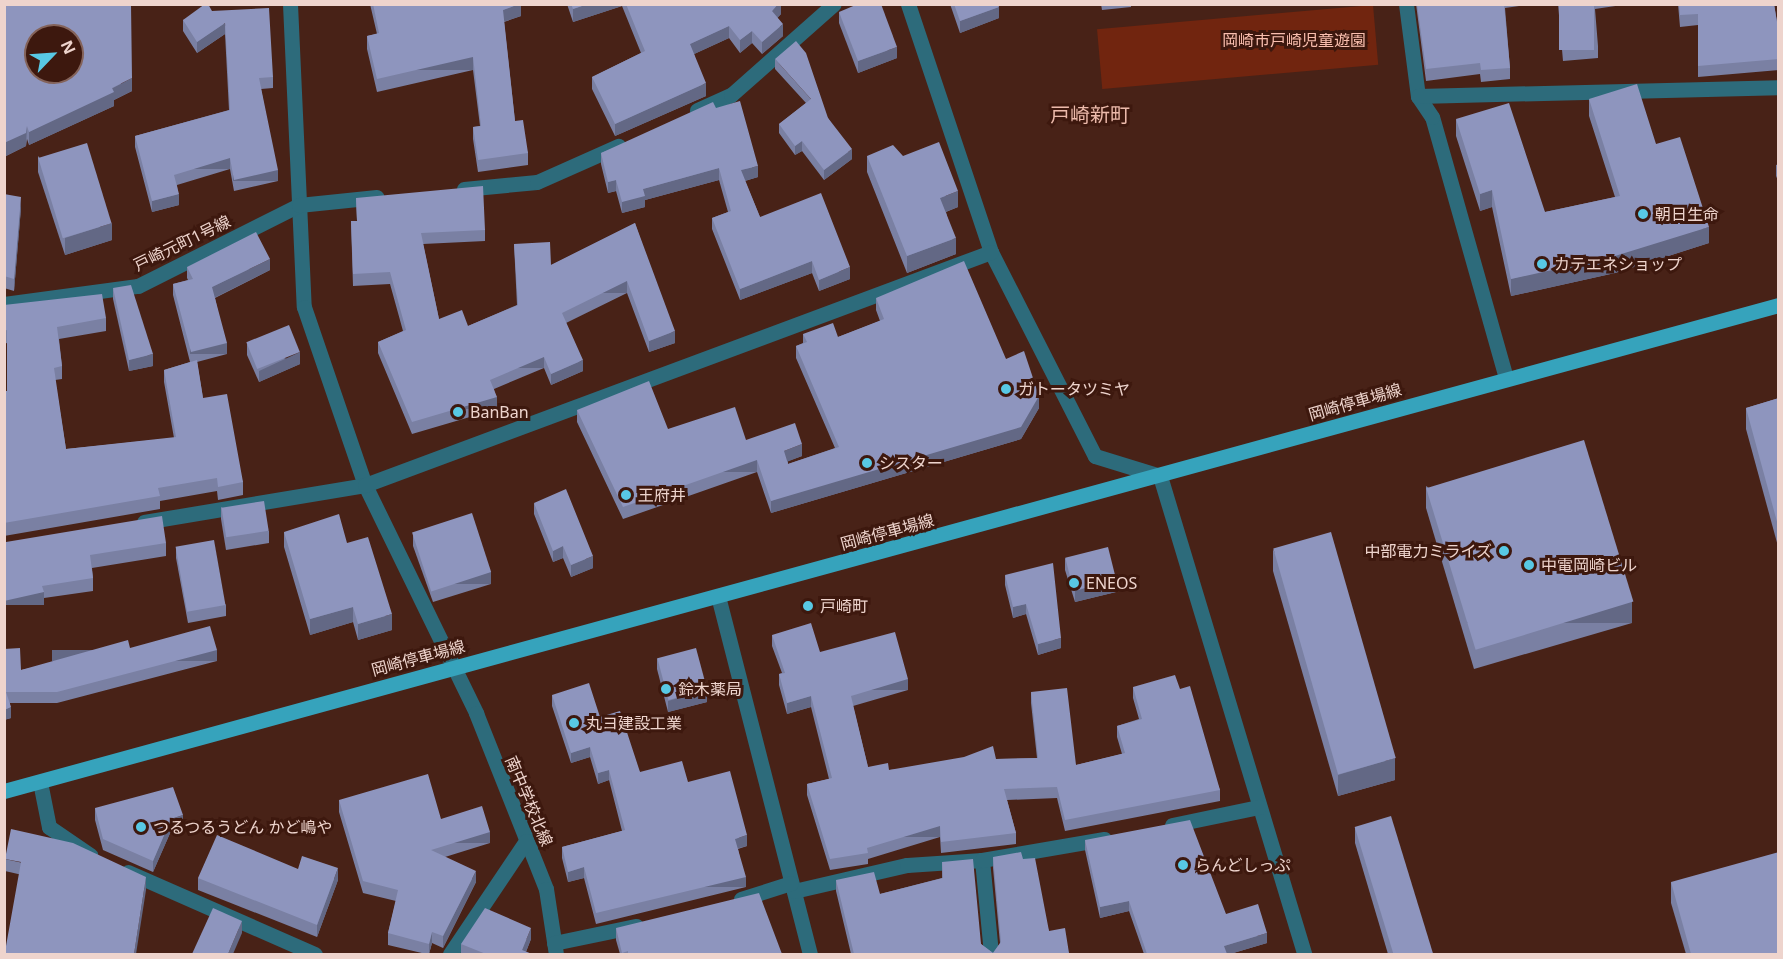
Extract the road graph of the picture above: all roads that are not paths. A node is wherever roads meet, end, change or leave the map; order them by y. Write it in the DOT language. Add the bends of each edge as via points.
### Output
graph roads {
  1 [pos="290,4"];
  2 [pos="834,4"];
  3 [pos="908,4"];
  4 [pos="1406,4"];
  5 [pos="1779,87"];
  6 [pos="1418,96"];
  7 [pos="677,119"];
  8 [pos="634,138"];
  9 [pos="442,191"];
  10 [pos="394,196"];
  11 [pos="299,205"];
  12 [pos="991,252"];
  13 [pos="4,304"];
  14 [pos="1779,304"];
  15 [pos="1506,378"];
  16 [pos="1160,476"];
  17 [pos="365,485"];
  18 [pos="121,526"];
  19 [pos="718,596"];
  20 [pos="453,667"];
  21 [pos="40,782"];
  22 [pos="4,791"];
  23 [pos="1259,807"];
  24 [pos="1156,828"];
  25 [pos="1121,835"];
  26 [pos="526,841"];
  27 [pos="982,860"];
  28 [pos="792,886"];
  29 [pos="729,903"];
  30 [pos="652,923"];
  31 [pos="555,949"];
  32 [pos="315,954"];
  33 [pos="450,954"];
  34 [pos="810,954"];
  35 [pos="991,954"];
  36 [pos="1304,954"];
  1 -- 11 [label="street, 南中学校北線"];
  2 -- 7 [label="street" via="731,95"];
  3 -- 12 [label="street"];
  4 -- 6 [label="street"];
  5 -- 6 [label="street"];
  6 -- 15 [label="street" via="1432,117"];
  8 -- 9 [label="street" via="537,182"];
  10 -- 11 [label="street"];
  11 -- 13 [label="street, 戸崎元町1号線" via="138,286"];
  11 -- 17 [label="street, 南中学校北線" via="304,307"];
  12 -- 16 [label="street" via="1095,456"];
  12 -- 17 [label="street"];
  14 -- 15 [label="main road, 岡崎停車場線"];
  15 -- 16 [label="main road, 岡崎停車場線"];
  16 -- 19 [label="main road, 岡崎停車場線"];
  16 -- 23 [label="street"];
  17 -- 18 [label="street"];
  17 -- 20 [label="street, 南中学校北線"];
  19 -- 20 [label="main road, 岡崎停車場線"];
  19 -- 28 [label="street"];
  20 -- 21 [label="main road, 岡崎停車場線"];
  20 -- 26 [label="street, 南中学校北線"];
  21 -- 22 [label="main road, 岡崎停車場線"];
  21 -- 32 [label="street" via="49,826 88,854"];
  23 -- 24 [label="street"];
  23 -- 36 [label="street"];
  25 -- 27 [label="street"];
  26 -- 31 [label="street, 南中学校北線" via="546,889"];
  26 -- 33 [label="street"];
  27 -- 28 [label="street" via="907,865"];
  27 -- 35 [label="street"];
  28 -- 29 [label="street"];
  28 -- 34 [label="street"];
  30 -- 31 [label="street"];
}
